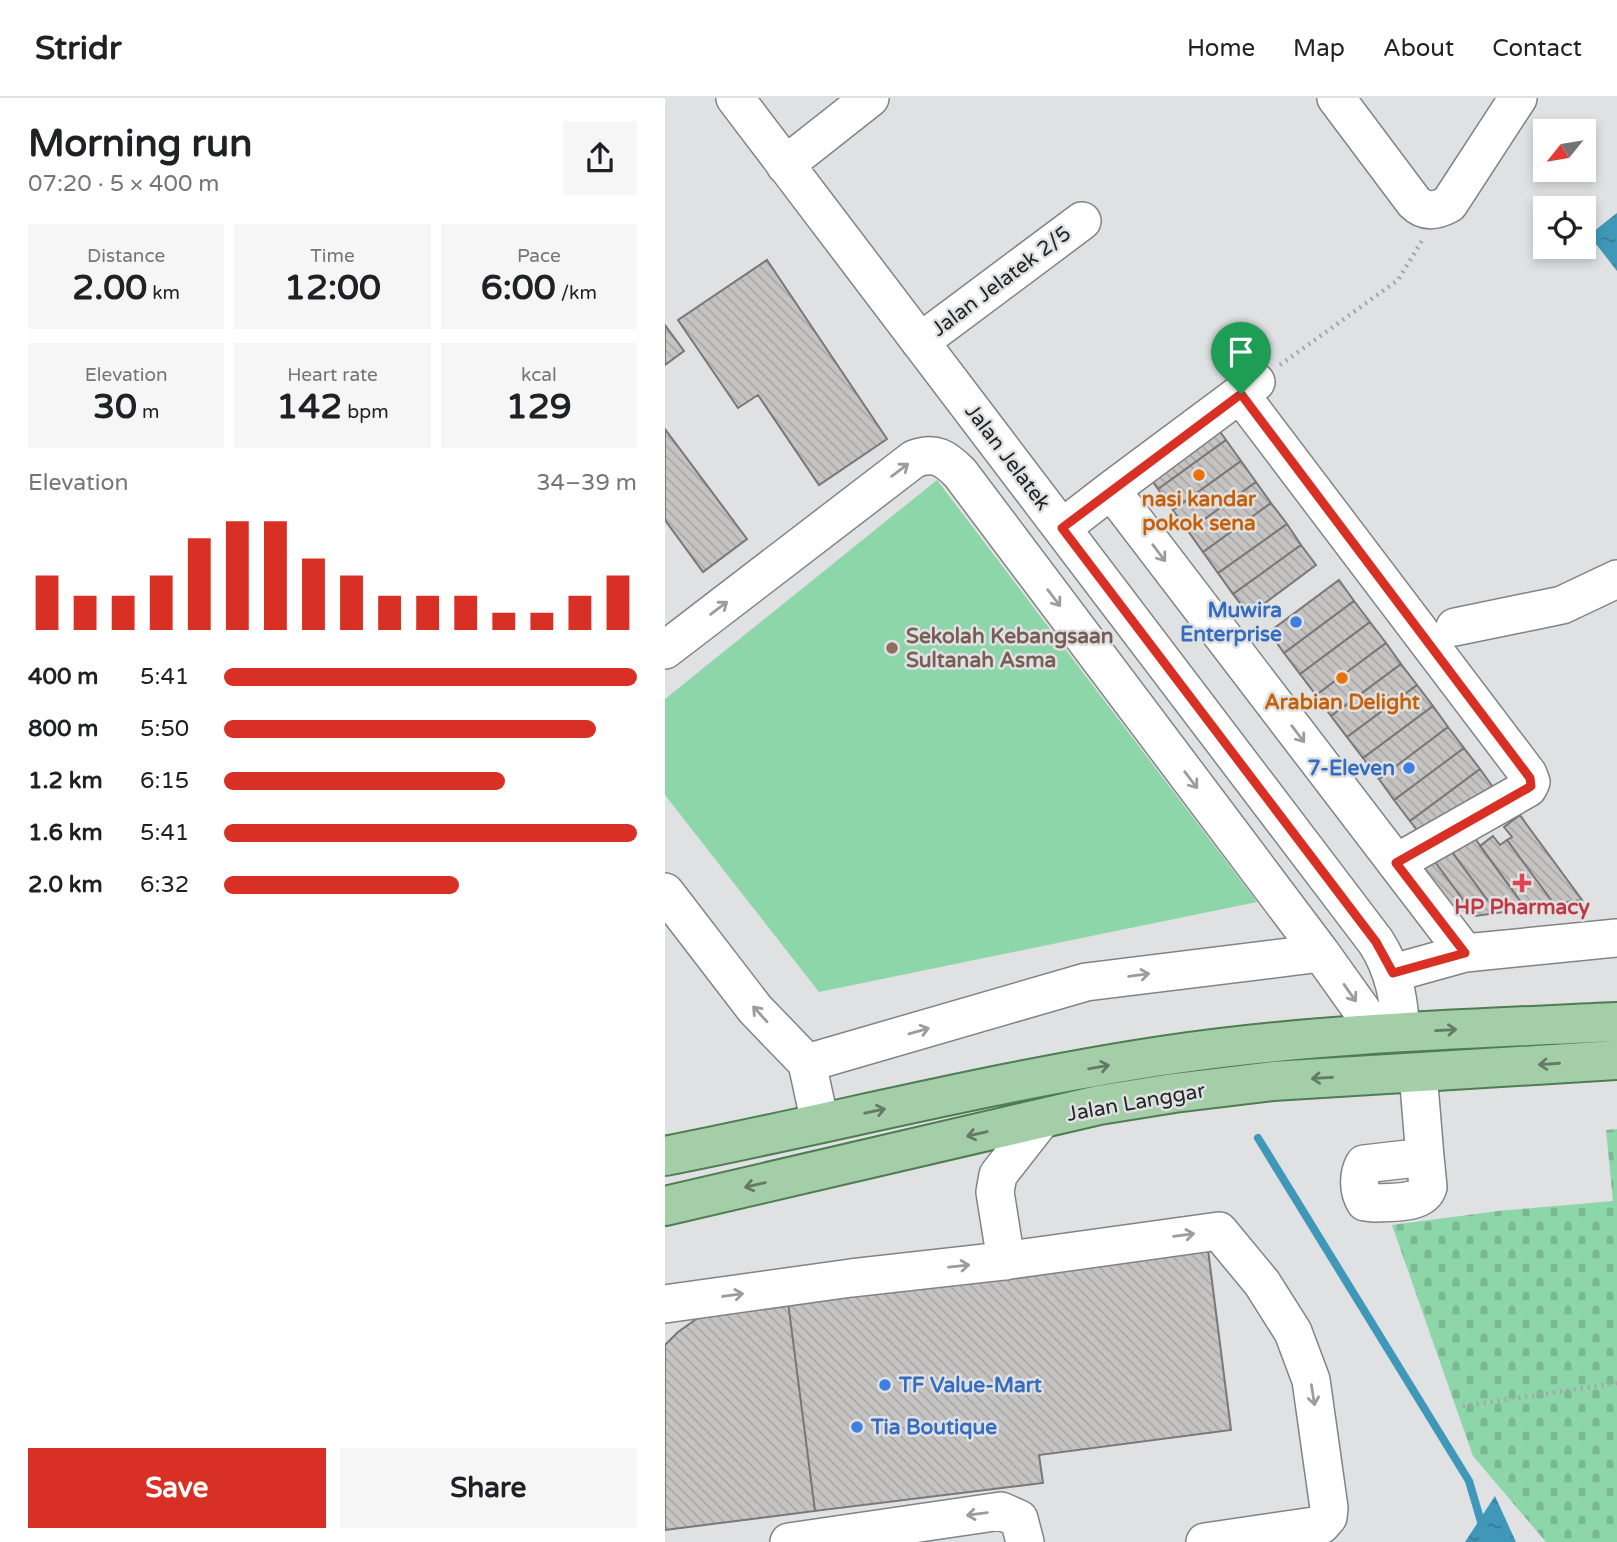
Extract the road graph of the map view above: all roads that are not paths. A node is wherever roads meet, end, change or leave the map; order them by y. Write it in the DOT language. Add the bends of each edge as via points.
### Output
graph roads {
  1 [pos="734,98"];
  2 [pos="870,98"];
  3 [pos="1336,98"];
  4 [pos="1516,99"];
  5 [pos="785,165"];
  6 [pos="1082,221"];
  7 [pos="920,342"];
  8 [pos="1111,490"];
  9 [pos="1062,528"];
  10 [pos="1617,579"];
  11 [pos="1455,627"];
  12 [pos="665,650"];
  13 [pos="1396,863"];
  14 [pos="665,892"];
  15 [pos="1617,939"];
  16 [pos="1321,953"];
  17 [pos="1465,953"];
  18 [pos="1393,973"];
  19 [pos="1617,1022"];
  20 [pos="1389,1033"];
  21 [pos="1617,1060"];
  22 [pos="807,1063"];
  23 [pos="1417,1073"];
  24 [pos="1041,1120"];
  25 [pos="820,1123"];
  26 [pos="665,1156"];
  27 [pos="1425,1157"];
  28 [pos="665,1206"];
  29 [pos="1006,1261"];
  30 [pos="665,1304"];
  31 [pos="789,1542"];
  32 [pos="1025,1542"];
  33 [pos="1205,1542"];
  1 -- 5 [label="street, Jalan Jelatek"];
  2 -- 5 [label="street"];
  3 -- 4 [label="street" via="1414,202 1427,210 1449,204"];
  5 -- 7 [label="street, Jalan Jelatek"];
  6 -- 7 [label="street, Jalan Jelatek 2/5"];
  7 -- 9 [label="street, Jalan Jelatek"];
  8 -- 9 [label="street"];
  8 -- 13 [label="street, one-way"];
  8 -- 13 [label="street" via="1248,388 1530,778 1528,788"];
  9 -- 18 [label="street, Jalan Jelatek" via="1376,942"];
  10 -- 11 [label="street" via="1562,605"];
  12 -- 16 [label="street, one-way" via="914,459 926,454 940,457 960,473"];
  13 -- 17 [label="street"];
  22 -- 14 [label="street, one-way" via="755,1009"];
  15 -- 17 [label="street"];
  16 -- 20 [label="street, one-way"];
  22 -- 16 [label="street, one-way" via="1086,982"];
  17 -- 18 [label="street"];
  18 -- 20 [label="street, Jalan Jelatek" via="1399,1009"];
  20 -- 19 [label="main road, Jalan Langgar, one-way"];
  25 -- 20 [label="main road, Jalan Langgar, one-way" via="1168,1055"];
  21 -- 23 [label="main road, Jalan Langgar, one-way"];
  22 -- 25 [label="street"];
  23 -- 24 [label="main road, Jalan Langgar, one-way" via="1187,1091"];
  23 -- 27 [label="street"];
  24 -- 28 [label="main road, Jalan Langgar, one-way"];
  24 -- 29 [label="street" via="998,1175 995,1192"];
  25 -- 26 [label="main road, Jalan Langgar"];
  30 -- 29 [label="street, one-way"];
  29 -- 33 [label="street, one-way" via="1219,1231 1262,1283 1293,1332 1311,1380 1328,1517 1321,1525"];
  32 -- 31 [label="street, one-way" via="1019,1518 1001,1511"];
}
